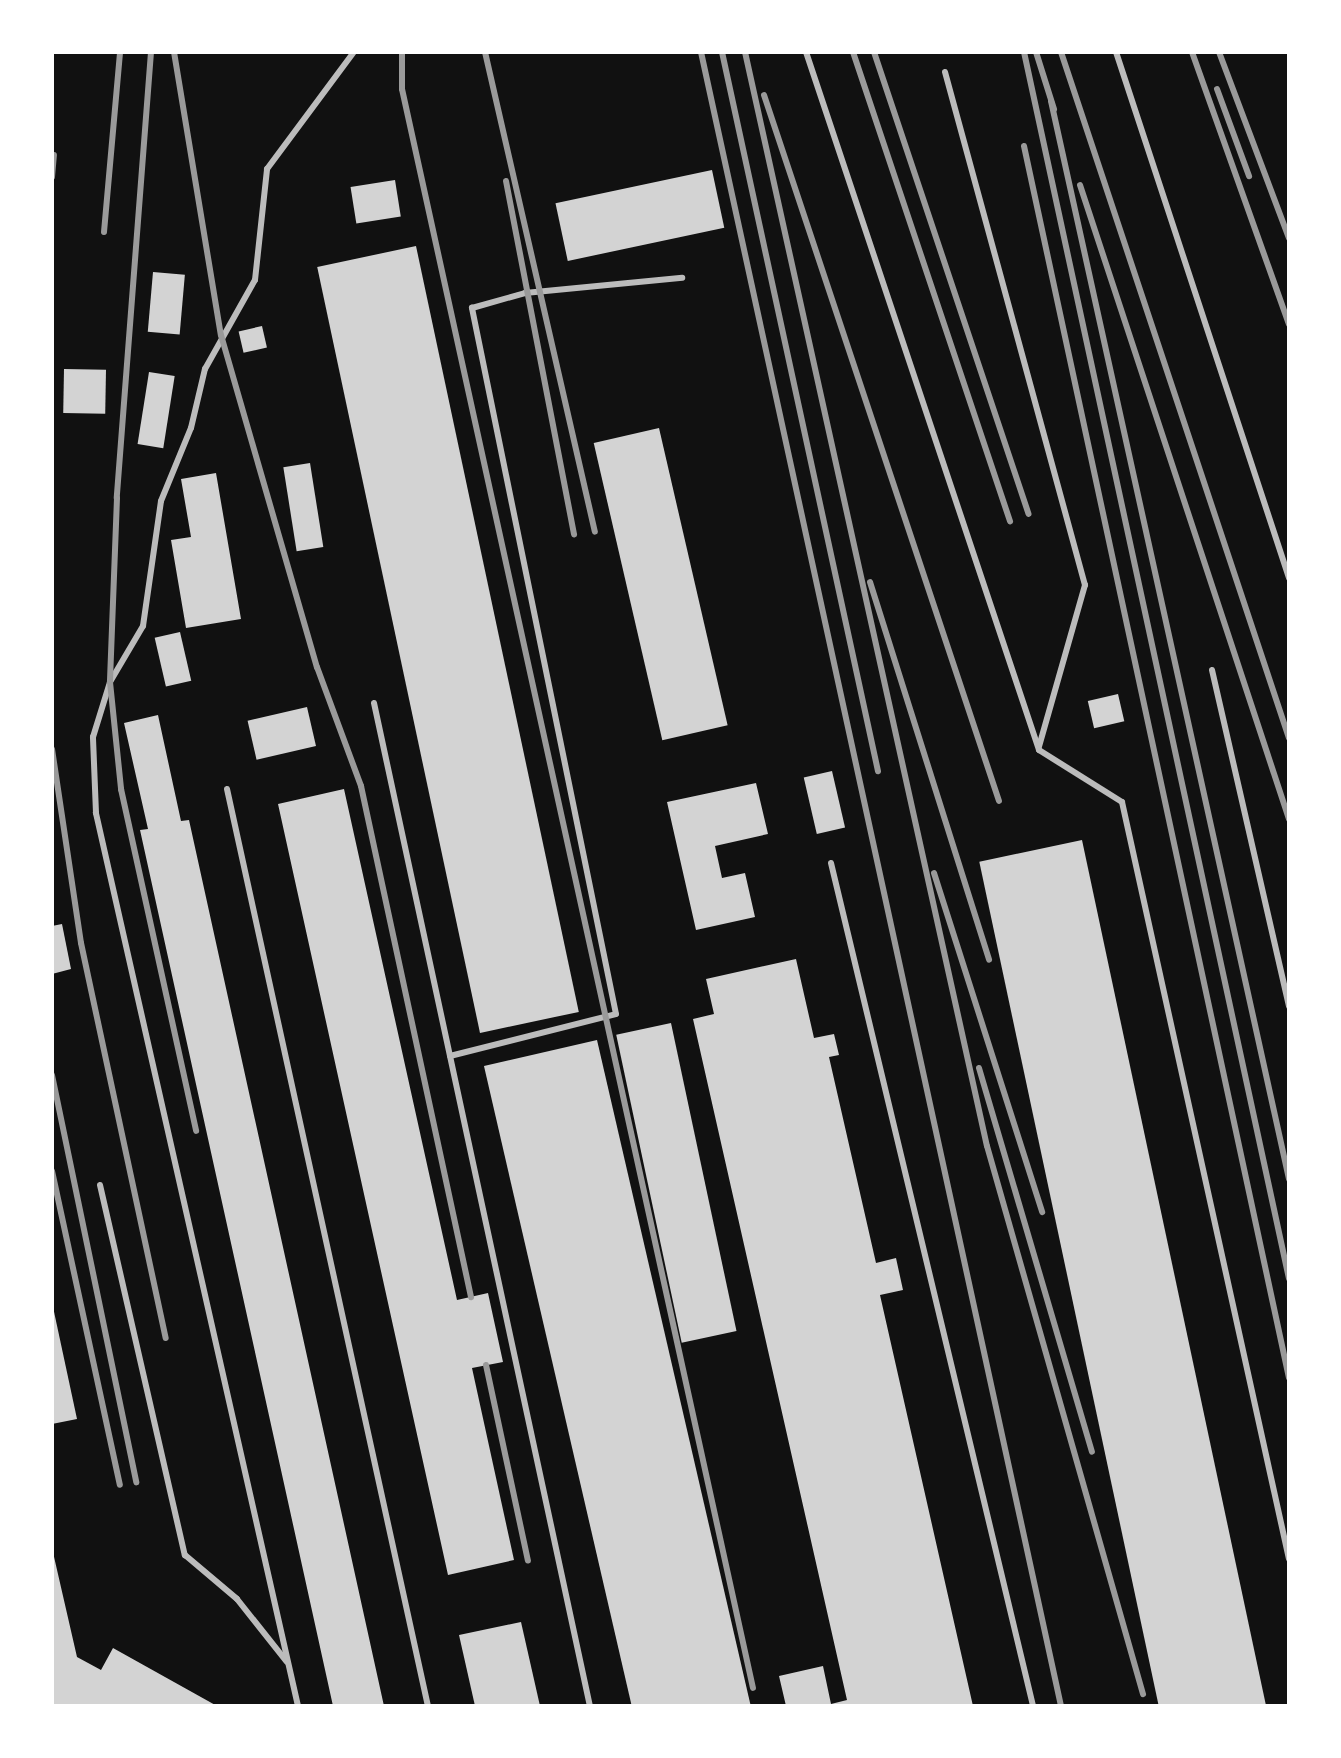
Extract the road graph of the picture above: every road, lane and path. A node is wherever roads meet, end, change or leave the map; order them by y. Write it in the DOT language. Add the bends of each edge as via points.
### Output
graph roads {
  1 [pos="354,52"];
  2 [pos="806,52"];
  3 [pos="1116,52"];
  4 [pos="945,72"];
  5 [pos="682,278"];
  6 [pos="1289,578"];
  7 [pos="1212,670"];
  8 [pos="374,703"];
  9 [pos="1039,750"];
  10 [pos="227,789"];
  11 [pos="831,863"];
  12 [pos="1289,1006"];
  13 [pos="450,1056"];
  14 [pos="100,1185"];
  15 [pos="1289,1559"];
  16 [pos="290,1665"];
  17 [pos="298,1706"];
  18 [pos="428,1706"];
  19 [pos="590,1706"];
  20 [pos="1033,1706"];
  1 -- 16 [label="lane" via="267,169 255,280 205,369 191,428 161,501 143,626 110,682 93,737 96,813"];
  2 -- 9 [label="lane"];
  3 -- 6 [label="lane"];
  4 -- 9 [label="lane" via="1085,585"];
  5 -- 13 [label="lane" via="525,293 472,308 616,1014"];
  7 -- 12 [label="lane"];
  8 -- 13 [label="lane"];
  9 -- 15 [label="lane" via="1122,802"];
  10 -- 18 [label="lane"];
  11 -- 20 [label="lane"];
  13 -- 19 [label="lane"];
  14 -- 16 [label="lane" via="185,1555 237,1599"];
  16 -- 17 [label="lane"];
}
